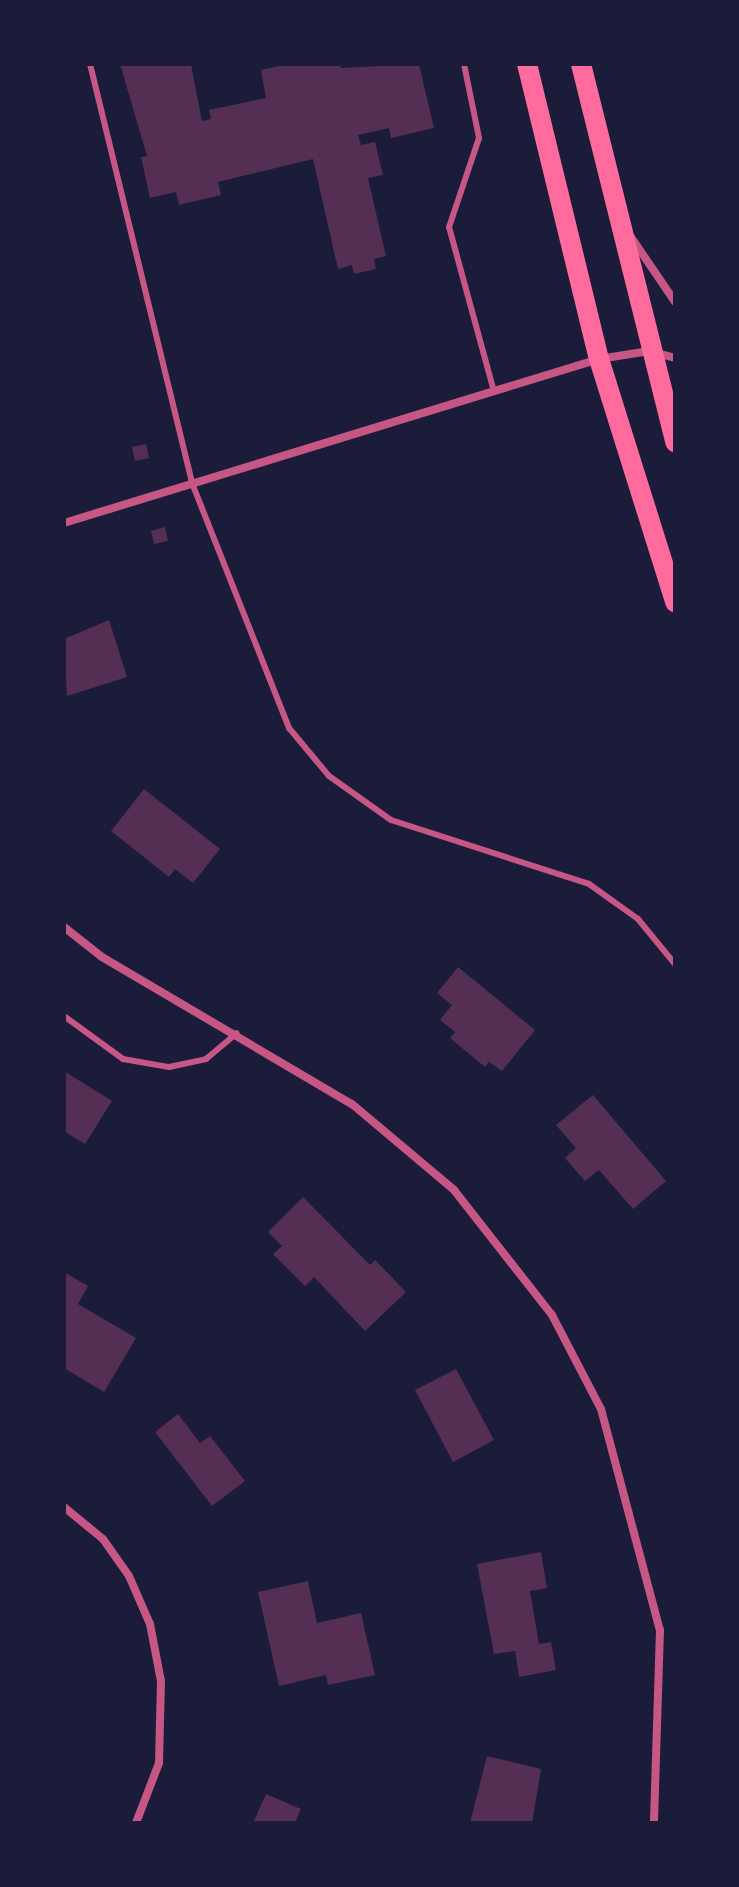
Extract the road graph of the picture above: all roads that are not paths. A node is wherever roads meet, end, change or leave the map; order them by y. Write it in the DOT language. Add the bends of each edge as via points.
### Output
graph roads {
  1 [pos="90,64"];
  2 [pos="464,64"];
  3 [pos="527,64"];
  4 [pos="581,64"];
  5 [pos="615,211"];
  6 [pos="675,302"];
  7 [pos="649,351"];
  8 [pos="675,358"];
  9 [pos="599,359"];
  10 [pos="494,391"];
  11 [pos="675,442"];
  12 [pos="192,483"];
  13 [pos="64,523"];
  14 [pos="675,602"];
  15 [pos="64,927"];
  16 [pos="675,964"];
  17 [pos="64,1016"];
  18 [pos="237,1033"];
  19 [pos="64,1507"];
  20 [pos="136,1823"];
  21 [pos="654,1823"];
  1 -- 12 [label="lane"];
  2 -- 10 [label="lane" via="479,138 449,227"];
  3 -- 9 [label="main road"];
  4 -- 5 [label="main road"];
  5 -- 6 [label="street"];
  5 -- 7 [label="main road"];
  7 -- 8 [label="street"];
  7 -- 9 [label="street"];
  7 -- 11 [label="main road"];
  9 -- 10 [label="street"];
  9 -- 14 [label="main road"];
  10 -- 12 [label="street"];
  12 -- 13 [label="street"];
  12 -- 16 [label="lane" via="273,694 313,760 391,820 589,884 638,919"];
  15 -- 18 [label="street" via="102,957"];
  17 -- 18 [label="lane" via="123,1059 169,1067 206,1059"];
  18 -- 21 [label="street" via="352,1104 454,1190 552,1315 601,1409 660,1630"];
  19 -- 20 [label="street" via="103,1539 129,1576 150,1624 161,1681 159,1763"];
}
